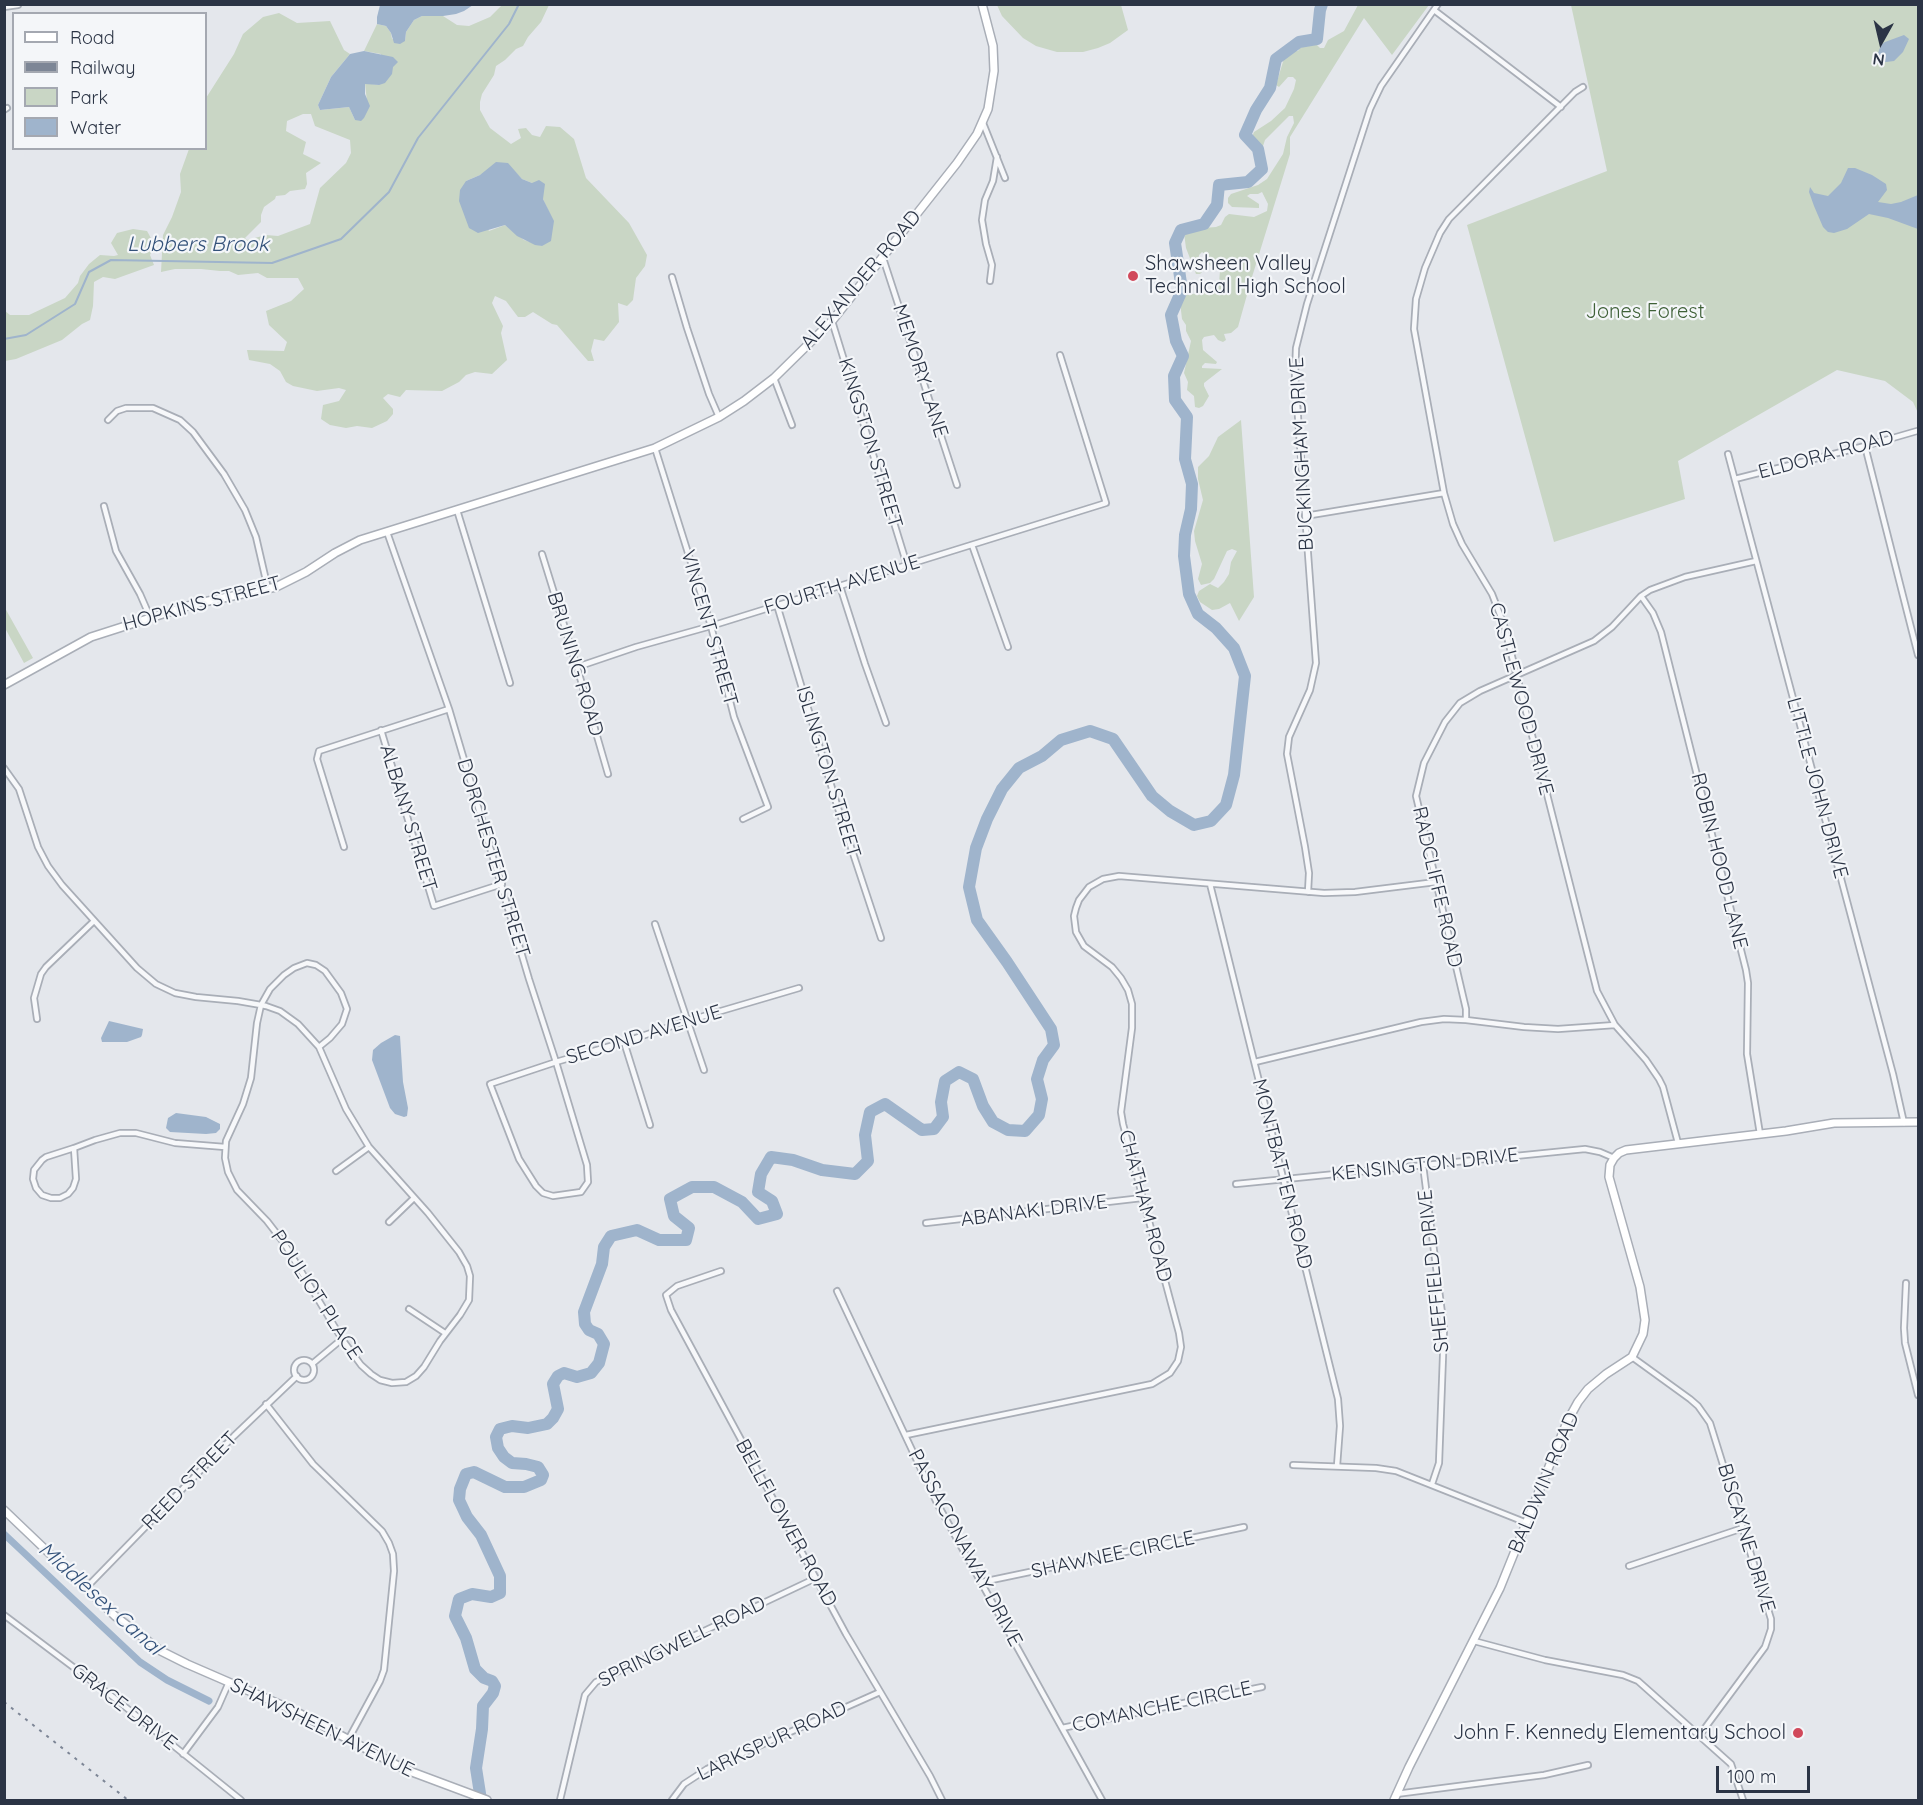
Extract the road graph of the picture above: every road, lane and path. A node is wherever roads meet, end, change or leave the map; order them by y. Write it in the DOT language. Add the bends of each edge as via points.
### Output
graph roads {
  1 [pos="982,4"];
  2 [pos="18,5"];
  3 [pos="4,7"];
  4 [pos="1436,7"];
  5 [pos="1583,87"];
  6 [pos="1561,107"];
  7 [pos="983,123"];
  8 [pos="997,157"];
  9 [pos="1005,178"];
  10 [pos="883,258"];
  11 [pos="672,277"];
  12 [pos="990,280"];
  13 [pos="832,321"];
  14 [pos="1060,355"];
  15 [pos="774,378"];
  16 [pos="719,417"];
  17 [pos="108,420"];
  18 [pos="792,425"];
  19 [pos="1917,431"];
  20 [pos="1865,446"];
  21 [pos="655,448"];
  22 [pos="1728,454"];
  23 [pos="1735,479"];
  24 [pos="957,485"];
  25 [pos="1444,493"];
  26 [pos="104,506"];
  27 [pos="457,510"];
  28 [pos="1305,516"];
  29 [pos="387,531"];
  30 [pos="366,538"];
  31 [pos="972,545"];
  32 [pos="542,554"];
  33 [pos="1756,561"];
  34 [pos="908,565"];
  35 [pos="840,586"];
  36 [pos="268,589"];
  37 [pos="1641,596"];
  38 [pos="777,604"];
  39 [pos="150,617"];
  40 [pos="711,626"];
  41 [pos="1008,647"];
  42 [pos="1918,655"];
  43 [pos="577,667"];
  44 [pos="1518,674"];
  45 [pos="510,683"];
  46 [pos="4,685"];
  47 [pos="449,709"];
  48 [pos="886,723"];
  49 [pos="381,730"];
  50 [pos="4,768"];
  51 [pos="608,774"];
  52 [pos="743,819"];
  53 [pos="344,847"];
  54 [pos="1436,882"];
  55 [pos="502,884"];
  56 [pos="1210,884"];
  57 [pos="1308,892"];
  58 [pos="94,921"];
  59 [pos="655,924"];
  60 [pos="882,938"];
  61 [pos="799,988"];
  62 [pos="261,1005"];
  63 [pos="37,1019"];
  64 [pos="1466,1020"];
  65 [pos="687,1021"];
  66 [pos="1614,1025"];
  67 [pos="624,1042"];
  68 [pos="319,1047"];
  69 [pos="556,1062"];
  70 [pos="1255,1062"];
  71 [pos="704,1070"];
  72 [pos="1918,1122"];
  73 [pos="1904,1123"];
  74 [pos="650,1125"];
  75 [pos="1760,1134"];
  76 [pos="1678,1143"];
  77 [pos="225,1147"];
  78 [pos="369,1147"];
  79 [pos="74,1148"];
  80 [pos="1614,1158"];
  81 [pos="1423,1165"];
  82 [pos="336,1171"];
  83 [pos="1284,1179"];
  84 [pos="1236,1184"];
  85 [pos="545,1194"];
  86 [pos="414,1198"];
  87 [pos="1142,1198"];
  88 [pos="389,1222"];
  89 [pos="926,1223"];
  90 [pos="721,1271"];
  91 [pos="1906,1283"];
  92 [pos="837,1291"];
  93 [pos="409,1309"];
  94 [pos="445,1333"];
  95 [pos="342,1339"];
  96 [pos="1632,1357"];
  97 [pos="312,1364"];
  98 [pos="297,1376"];
  99 [pos="1918,1395"];
  100 [pos="266,1404"];
  101 [pos="906,1434"];
  102 [pos="1293,1465"];
  103 [pos="1337,1466"];
  104 [pos="1432,1484"];
  105 [pos="4,1510"];
  106 [pos="1527,1523"];
  107 [pos="1244,1527"];
  108 [pos="1743,1528"];
  109 [pos="1629,1566"];
  110 [pos="816,1578"];
  111 [pos="982,1582"];
  112 [pos="86,1588"];
  113 [pos="4,1615"];
  114 [pos="1474,1641"];
  115 [pos="230,1682"];
  116 [pos="1262,1687"];
  117 [pos="880,1692"];
  118 [pos="1062,1728"];
  119 [pos="1699,1736"];
  120 [pos="348,1740"];
  121 [pos="183,1754"];
  122 [pos="1588,1766"];
  123 [pos="1395,1797"];
  124 [pos="483,1799"];
  125 [pos="241,1800"];
  126 [pos="560,1800"];
  127 [pos="672,1800"];
  128 [pos="942,1800"];
  129 [pos="1102,1800"];
  130 [pos="1743,1800"];
  1 -- 7 [label="street, ALEXANDER ROAD" via="994,58 994,83"];
  2 -- 3 [label="street"];
  4 -- 6 [label="street"];
  4 -- 28 [label="street, BUCKINGHAM DRIVE" via="1381,86 1370,109 1301,326 1295,370"];
  5 -- 6 [label="street, CASTLEWOOD DRIVE"];
  6 -- 25 [label="street, CASTLEWOOD DRIVE" via="1449,219 1432,249 1419,287 1414,329"];
  7 -- 8 [label="street"];
  7 -- 10 [label="street, ALEXANDER ROAD" via="963,156"];
  8 -- 9 [label="street"];
  8 -- 12 [label="street" via="982,220 992,265"];
  10 -- 13 [label="street, ALEXANDER ROAD"];
  10 -- 24 [label="street, MEMORY LANE"];
  11 -- 16 [label="street"];
  13 -- 15 [label="street, ALEXANDER ROAD"];
  13 -- 34 [label="street, KINGSTON STREET"];
  14 -- 31 [label="street, FOURTH AVENUE" via="1106,503"];
  15 -- 16 [label="street, ALEXANDER ROAD"];
  15 -- 18 [label="street"];
  16 -- 21 [label="street, ALEXANDER ROAD"];
  17 -- 36 [label="street" via="126,408 153,408 180,420 193,432 245,510 256,537"];
  19 -- 20 [label="street, ELDORA ROAD"];
  20 -- 23 [label="street, ELDORA ROAD"];
  20 -- 42 [label="street"];
  21 -- 27 [label="street, ALEXANDER ROAD"];
  21 -- 40 [label="street, VINCENT STREET"];
  22 -- 23 [label="street, LITTLE JOHN DRIVE"];
  23 -- 33 [label="street, LITTLE JOHN DRIVE"];
  25 -- 28 [label="street"];
  25 -- 44 [label="street, CASTLEWOOD DRIVE" via="1453,524 1498,607"];
  26 -- 39 [label="street" via="116,551"];
  27 -- 29 [label="street, ALEXANDER ROAD"];
  27 -- 45 [label="street"];
  28 -- 57 [label="street, BUCKINGHAM DRIVE" via="1316,663 1310,690 1289,736 1287,754 1309,873"];
  29 -- 30 [label="street, ALEXANDER ROAD"];
  29 -- 47 [label="street, DORCHESTER STREET"];
  30 -- 36 [label="street, HOPKINS STREET"];
  31 -- 34 [label="street, FOURTH AVENUE"];
  31 -- 41 [label="street"];
  32 -- 43 [label="street, BRUNING ROAD"];
  33 -- 37 [label="street, RADCLIFFE ROAD" via="1670,582"];
  33 -- 73 [label="street, LITTLE JOHN DRIVE"];
  34 -- 35 [label="street, FOURTH AVENUE"];
  35 -- 38 [label="street, FOURTH AVENUE"];
  35 -- 48 [label="street"];
  36 -- 39 [label="street, HOPKINS STREET"];
  37 -- 44 [label="street, RADCLIFFE ROAD" via="1594,641"];
  37 -- 75 [label="street, ROBIN HOOD LANE" via="1661,632 1746,970 1747,1054"];
  38 -- 40 [label="street, FOURTH AVENUE"];
  38 -- 60 [label="street, ISLINGTON STREET" via="837,805"];
  39 -- 46 [label="street, HOPKINS STREET" via="91,637"];
  40 -- 43 [label="street, FOURTH AVENUE"];
  40 -- 52 [label="street, VINCENT STREET" via="734,717 768,807"];
  43 -- 51 [label="street, BRUNING ROAD"];
  44 -- 54 [label="street, RADCLIFFE ROAD" via="1460,703 1444,722 1424,763 1416,796"];
  44 -- 66 [label="street, CASTLEWOOD DRIVE" via="1597,991"];
  47 -- 49 [label="street"];
  47 -- 55 [label="street, DORCHESTER STREET"];
  49 -- 53 [label="street" via="318,753"];
  49 -- 55 [label="street, ALBANY STREET" via="434,906"];
  50 -- 58 [label="street, POULIOT PLACE" via="21,793 44,861"];
  54 -- 57 [label="street, CHATHAM ROAD" via="1355,892"];
  54 -- 64 [label="street, RADCLIFFE ROAD"];
  55 -- 69 [label="street, DORCHESTER STREET"];
  56 -- 57 [label="street, CHATHAM ROAD"];
  56 -- 70 [label="street, MONTBATTEN ROAD"];
  56 -- 87 [label="street, CHATHAM ROAD" via="1111,877 1089,887 1076,908 1074,924 1079,939 1117,972 1130,996 1132,1028 1121,1112"];
  58 -- 62 [label="street, POULIOT PLACE" via="137,968 162,988 187,996"];
  58 -- 63 [label="street" via="42,971 34,998"];
  59 -- 65 [label="street"];
  61 -- 65 [label="street, SECOND AVENUE"];
  62 -- 68 [label="street, POULIOT PLACE" via="292,1019"];
  62 -- 68 [label="street" via="273,985 294,968 307,963 320,967 341,993 347,1009 342,1024"];
  62 -- 77 [label="street" via="251,1078"];
  64 -- 66 [label="street" via="1558,1029"];
  64 -- 70 [label="street" via="1422,1022"];
  65 -- 67 [label="street, SECOND AVENUE"];
  65 -- 71 [label="street"];
  66 -- 76 [label="street, CASTLEWOOD DRIVE" via="1664,1087"];
  67 -- 69 [label="street, SECOND AVENUE"];
  67 -- 74 [label="street"];
  68 -- 78 [label="street, POULIOT PLACE" via="342,1101"];
  69 -- 85 [label="street, DORCHESTER STREET" via="589,1178 581,1192"];
  69 -- 85 [label="street, SECOND AVENUE" via="490,1084 519,1160"];
  70 -- 83 [label="street, MONTBATTEN ROAD"];
  72 -- 73 [label="street"];
  73 -- 75 [label="street" via="1843,1122"];
  75 -- 76 [label="street"];
  76 -- 80 [label="street" via="1626,1150"];
  77 -- 79 [label="street" via="168,1142 126,1132"];
  77 -- 95 [label="street, POULIOT PLACE" via="234,1185 284,1243"];
  78 -- 82 [label="street"];
  78 -- 86 [label="street, POULIOT PLACE"];
  79 -- 79 [label="street" via="36,1166 34,1184 42,1195 60,1198 74,1188"];
  80 -- 81 [label="street, KENSINGTON DRIVE" via="1585,1149"];
  80 -- 96 [label="street" via="1609,1168 1611,1185 1637,1273 1644,1313 1643,1334"];
  81 -- 83 [label="street, KENSINGTON DRIVE"];
  81 -- 104 [label="street, SHEFFIELD DRIVE" via="1444,1329 1438,1463"];
  83 -- 84 [label="street, KENSINGTON DRIVE"];
  83 -- 103 [label="street, MONTBATTEN ROAD" via="1338,1399"];
  86 -- 88 [label="street"];
  86 -- 94 [label="street, POULIOT PLACE" via="459,1251 470,1276 468,1302"];
  87 -- 89 [label="street, ABANAKI DRIVE"];
  87 -- 101 [label="street, CHATHAM ROAD" via="1181,1340 1180,1354 1170,1373 1145,1386"];
  90 -- 110 [label="street, BELLFLOWER ROAD" via="677,1286 666,1295"];
  91 -- 99 [label="street" via="1905,1343"];
  92 -- 101 [label="street, PASSACONAWAY DRIVE"];
  93 -- 94 [label="street"];
  94 -- 95 [label="street, POULIOT PLACE" via="420,1372 397,1383 370,1374"];
  95 -- 97 [label="street, REED STREET"];
  96 -- 106 [label="street, BALDWIN ROAD" via="1593,1384 1578,1402"];
  96 -- 108 [label="street, BISCAYNE DRIVE" via="1690,1399 1704,1414 1714,1433"];
  97 -- 98 [label="street, REED STREET" via="305,1360 298,1363"];
  97 -- 98 [label="street, REED STREET" via="310,1378 303,1380"];
  98 -- 100 [label="street, REED STREET"];
  100 -- 112 [label="street, REED STREET"];
  100 -- 120 [label="street" via="313,1464 382,1532 393,1554 384,1670"];
  101 -- 111 [label="street, PASSACONAWAY DRIVE" via="937,1503"];
  102 -- 103 [label="street"];
  103 -- 104 [label="street" via="1396,1471"];
  104 -- 106 [label="street"];
  105 -- 112 [label="street, SHAWSHEEN AVENUE"];
  106 -- 114 [label="street, BALDWIN ROAD"];
  107 -- 111 [label="street, SHAWNEE CIRCLE"];
  108 -- 109 [label="street"];
  108 -- 119 [label="street, BISCAYNE DRIVE" via="1771,1629 1761,1654"];
  110 -- 117 [label="street, BELLFLOWER ROAD"];
  110 -- 126 [label="street, SPRINGWELL ROAD" via="596,1682 585,1695"];
  111 -- 118 [label="street, PASSACONAWAY DRIVE"];
  112 -- 115 [label="street, SHAWSHEEN AVENUE" via="160,1651"];
  113 -- 121 [label="street, GRACE DRIVE"];
  114 -- 119 [label="street" via="1632,1678"];
  114 -- 123 [label="street, BALDWIN ROAD"];
  115 -- 120 [label="street, SHAWSHEEN AVENUE"];
  115 -- 121 [label="street" via="218,1707"];
  116 -- 118 [label="street, COMANCHE CIRCLE"];
  117 -- 127 [label="street, LARKSPUR ROAD" via="708,1769 684,1784"];
  117 -- 128 [label="street, BELLFLOWER ROAD"];
  118 -- 129 [label="street, PASSACONAWAY DRIVE"];
  119 -- 130 [label="street" via="1732,1765"];
  120 -- 124 [label="street, SHAWSHEEN AVENUE" via="404,1769"];
  121 -- 125 [label="street, GRACE DRIVE"];
  122 -- 123 [label="street"];
}
